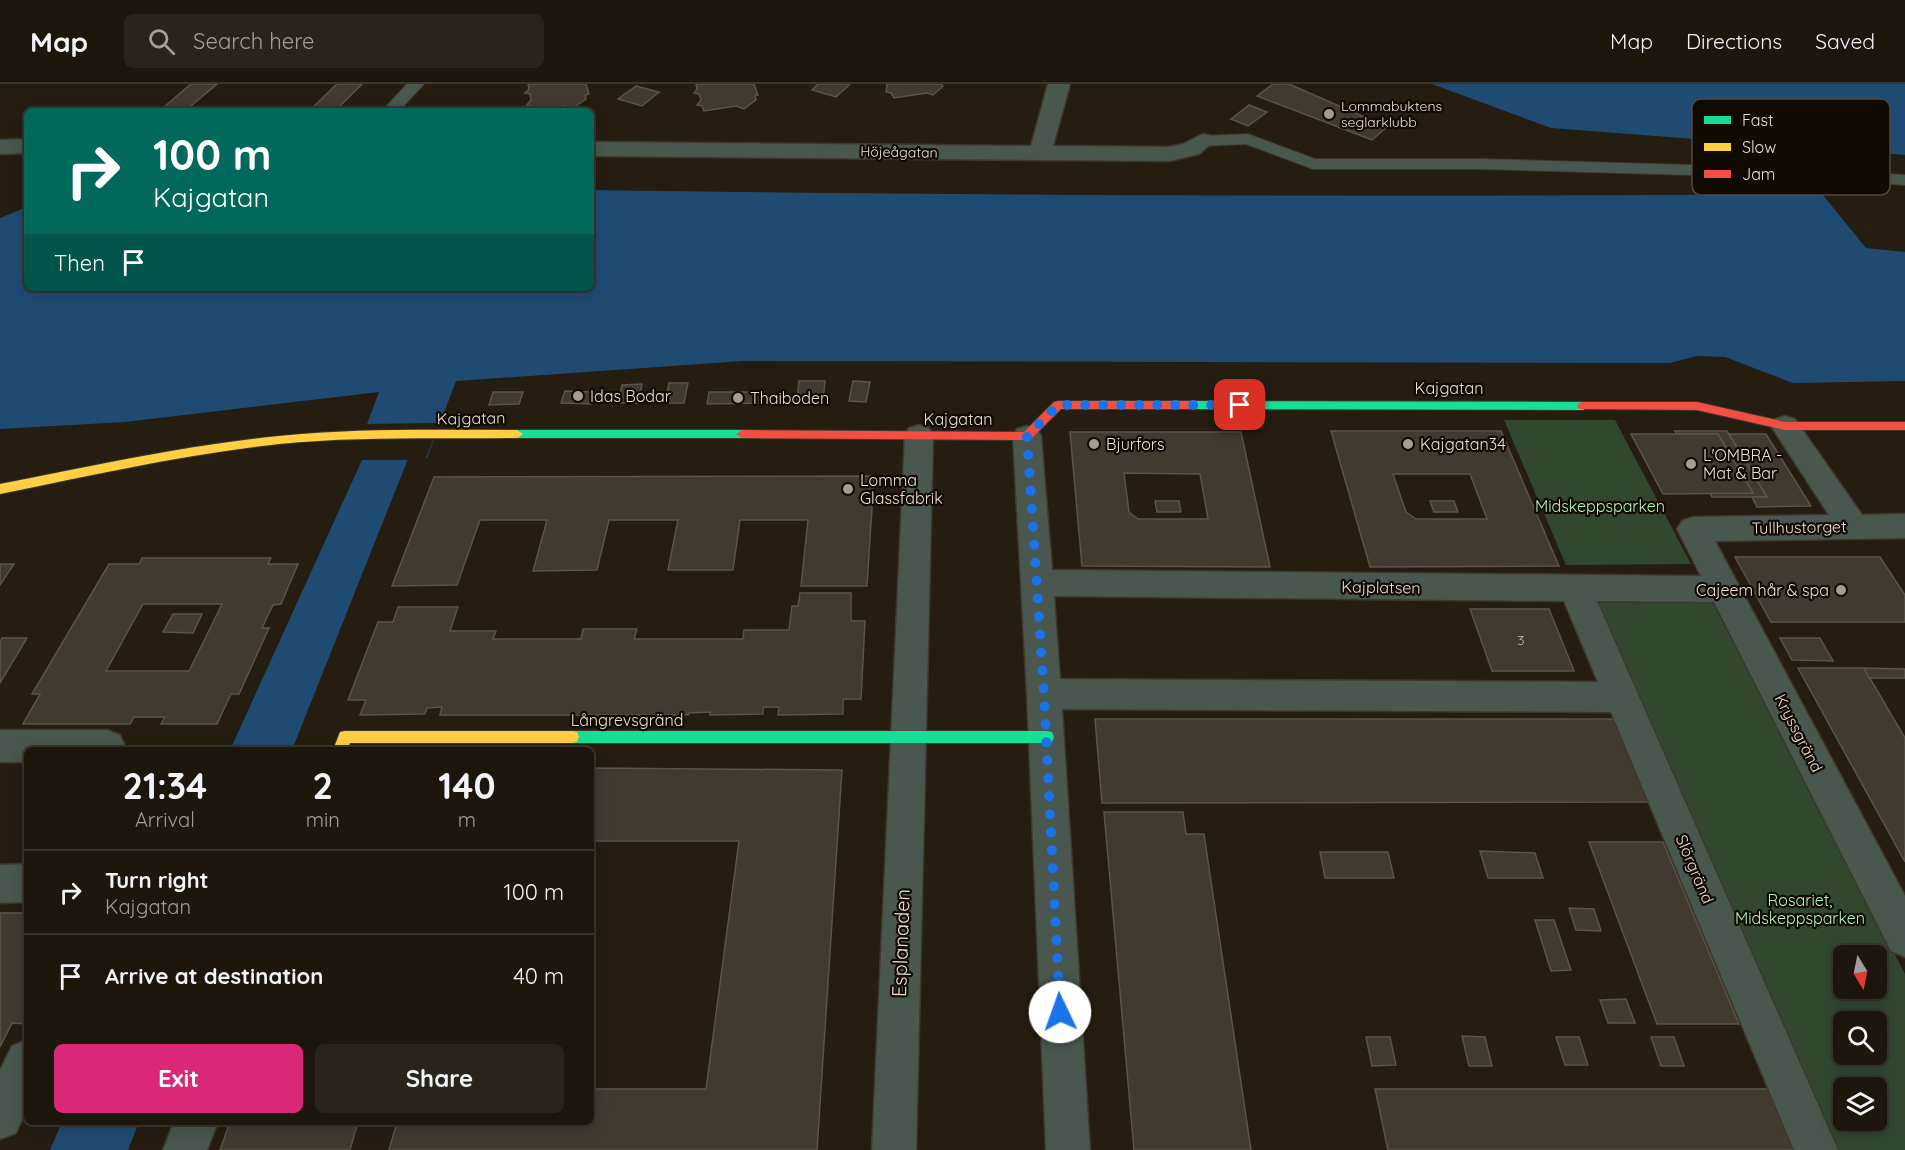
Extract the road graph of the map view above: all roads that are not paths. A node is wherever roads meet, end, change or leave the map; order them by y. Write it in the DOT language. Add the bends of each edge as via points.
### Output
graph roads {
  1 [pos="416,84"];
  2 [pos="1059,84"];
  3 [pos="393,108"];
  4 [pos="1203,141"];
  5 [pos="24,146"];
  6 [pos="0,147"];
  7 [pos="594,149"];
  8 [pos="1040,153"];
  9 [pos="1692,170"];
  10 [pos="1890,179"];
  11 [pos="1905,180"];
  12 [pos="1785,426"];
  13 [pos="1905,426"];
  14 [pos="919,435"];
  15 [pos="1027,436"];
  16 [pos="0,489"];
  17 [pos="1853,526"];
  18 [pos="1905,526"];
  19 [pos="1693,529"];
  20 [pos="1038,583"];
  21 [pos="1575,588"];
  22 [pos="1724,589"];
  23 [pos="1044,694"];
  24 [pos="1621,697"];
  25 [pos="909,737"];
  26 [pos="1047,737"];
  27 [pos="343,743"];
  28 [pos="0,746"];
  29 [pos="106,747"];
  30 [pos="0,884"];
  31 [pos="24,884"];
  32 [pos="1905,937"];
  33 [pos="24,1067"];
  34 [pos="0,1117"];
  35 [pos="195,1125"];
  36 [pos="185,1150"];
  37 [pos="894,1150"];
  38 [pos="1068,1150"];
  39 [pos="1816,1150"];
  1 -- 3 [label="lane"];
  2 -- 8 [label="street"];
  4 -- 8 [label="street, Höjeågatan" via="1191,149 1169,154"];
  4 -- 9 [label="lane" via="1248,139 1313,164"];
  5 -- 6 [label="street"];
  7 -- 8 [label="street, Höjeågatan"];
  10 -- 11 [label="lane"];
  12 -- 13 [label="street, Kajgatan"];
  12 -- 15 [label="street, Kajgatan" via="1697,406 1058,405"];
  12 -- 17 [label="street"];
  14 -- 15 [label="street, Kajgatan"];
  14 -- 16 [label="street, Kajgatan" via="569,433 268,441"];
  14 -- 25 [label="street, Esplanaden"];
  15 -- 20 [label="street"];
  17 -- 18 [label="street, Tullhustorget"];
  17 -- 19 [label="street, Tullhustorget"];
  19 -- 22 [label="street, Kryssgränd"];
  20 -- 21 [label="street, Kajplatsen"];
  20 -- 23 [label="street"];
  21 -- 22 [label="street, Kajplatsen"];
  21 -- 24 [label="street, Slörgränd"];
  22 -- 32 [label="street, Kryssgränd"];
  23 -- 24 [label="street"];
  23 -- 26 [label="street"];
  24 -- 39 [label="street, Slörgränd"];
  25 -- 26 [label="street"];
  25 -- 27 [label="street, Långrevsgränd"];
  25 -- 37 [label="street, Esplanaden"];
  26 -- 38 [label="street"];
  28 -- 29 [label="street"];
  30 -- 31 [label="street"];
  33 -- 34 [label="street"];
  35 -- 36 [label="street"];
}
